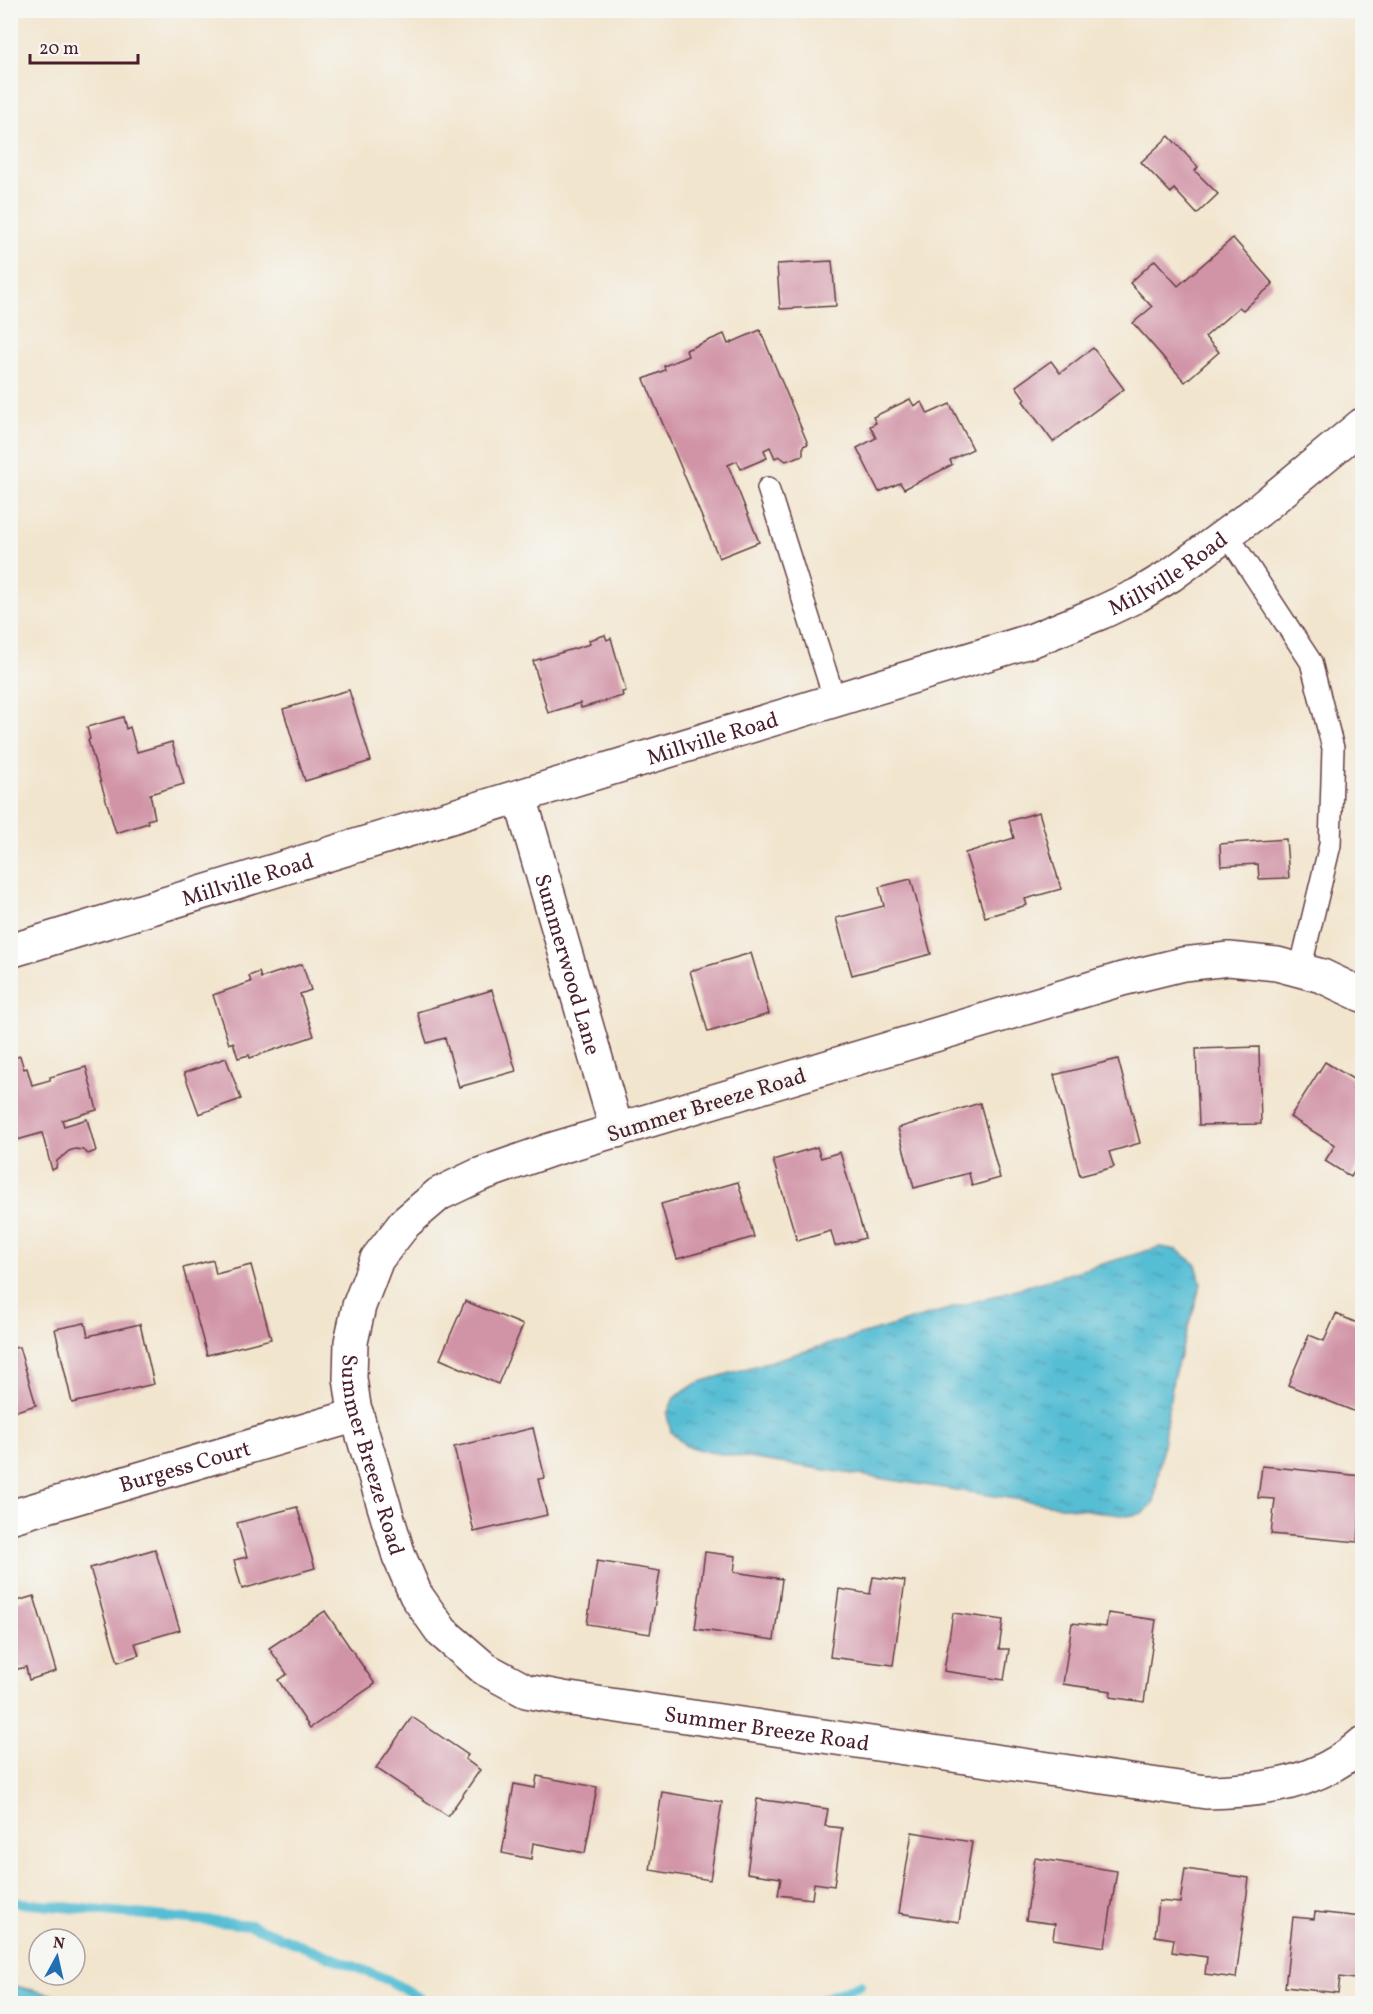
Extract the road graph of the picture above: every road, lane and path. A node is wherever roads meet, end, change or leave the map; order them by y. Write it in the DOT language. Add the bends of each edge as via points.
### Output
graph roads {
  1 [pos="1362,424"];
  2 [pos="768,488"];
  3 [pos="1227,534"];
  4 [pos="835,700"];
  5 [pos="520,797"];
  6 [pos="10,951"];
  7 [pos="1300,970"];
  8 [pos="1362,995"];
  9 [pos="617,1131"];
  10 [pos="357,1415"];
  11 [pos="10,1517"];
  12 [pos="1359,1755"];
  1 -- 3 [label="street, Millville Road"];
  2 -- 4 [label="lane"];
  3 -- 4 [label="street, Millville Road" via="1171,575 1102,612 1033,640"];
  3 -- 7 [label="lane" via="1311,662 1334,748 1330,845"];
  4 -- 5 [label="street, Millville Road"];
  5 -- 6 [label="street, Millville Road"];
  5 -- 9 [label="street, Summerwood Lane"];
  7 -- 8 [label="street, Summer Breeze Road"];
  7 -- 9 [label="street, Summer Breeze Road" via="1229,959 1183,964"];
  9 -- 10 [label="street, Summer Breeze Road" via="478,1175 438,1194 405,1222 377,1259 359,1306 351,1342 350,1378"];
  10 -- 11 [label="street, Burgess Court"];
  10 -- 12 [label="street, Summer Breeze Road" via="399,1556 416,1595 442,1632 485,1669 526,1691 1206,1792 1287,1784"];
}
